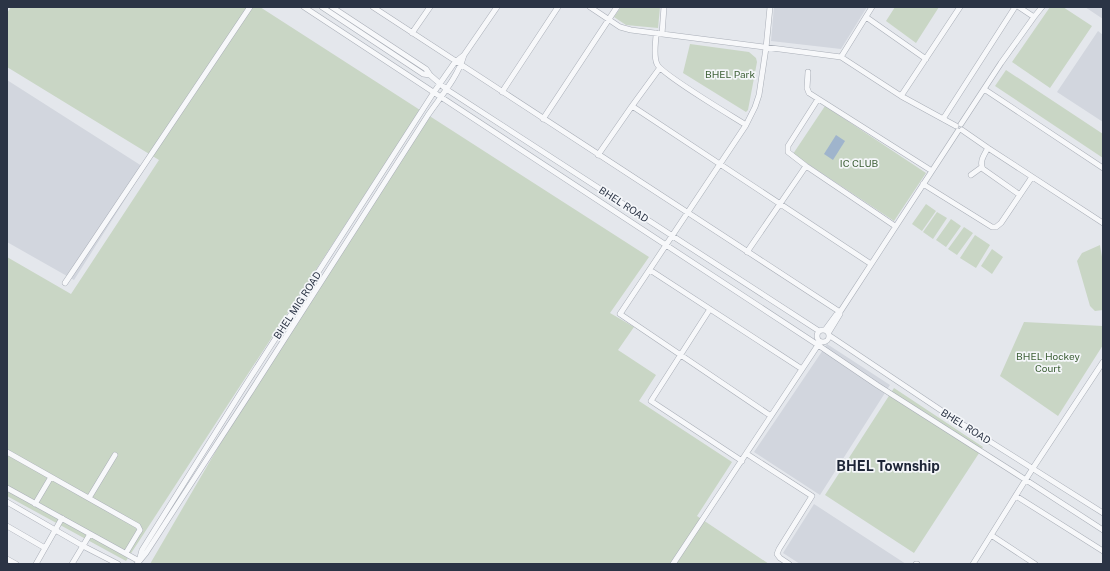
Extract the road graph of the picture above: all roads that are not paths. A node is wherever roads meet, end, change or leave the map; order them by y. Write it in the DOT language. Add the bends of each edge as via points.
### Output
graph roads {
  1 [pos="250,7"];
  2 [pos="304,7"];
  3 [pos="322,7"];
  4 [pos="332,7"];
  5 [pos="372,7"];
  6 [pos="430,7"];
  7 [pos="498,7"];
  8 [pos="558,7"];
  9 [pos="590,7"];
  10 [pos="617,7"];
  11 [pos="664,7"];
  12 [pos="770,7"];
  13 [pos="872,7"];
  14 [pos="960,7"];
  15 [pos="1015,7"];
  16 [pos="1019,7"];
  17 [pos="1042,7"];
  18 [pos="866,17"];
  19 [pos="1034,17"];
  20 [pos="608,20"];
  21 [pos="412,33"];
  22 [pos="659,34"];
  23 [pos="766,48"];
  24 [pos="464,55"];
  25 [pos="841,57"];
  26 [pos="926,59"];
  27 [pos="455,62"];
  28 [pos="461,65"];
  29 [pos="659,69"];
  30 [pos="808,72"];
  31 [pos="430,76"];
  32 [pos="440,84"];
  33 [pos="446,89"];
  34 [pos="984,89"];
  35 [pos="434,92"];
  36 [pos="502,92"];
  37 [pos="902,96"];
  38 [pos="440,97"];
  39 [pos="818,99"];
  40 [pos="632,106"];
  41 [pos="543,119"];
  42 [pos="943,119"];
  43 [pos="746,125"];
  44 [pos="959,128"];
  45 [pos="988,148"];
  46 [pos="598,155"];
  47 [pos="720,164"];
  48 [pos="806,166"];
  49 [pos="982,167"];
  50 [pos="1103,168"];
  51 [pos="932,171"];
  52 [pos="971,175"];
  53 [pos="1032,177"];
  54 [pos="923,184"];
  55 [pos="1020,195"];
  56 [pos="780,204"];
  57 [pos="688,213"];
  58 [pos="1103,223"];
  59 [pos="895,226"];
  60 [pos="1103,227"];
  61 [pos="672,236"];
  62 [pos="666,245"];
  63 [pos="747,252"];
  64 [pos="871,264"];
  65 [pos="650,270"];
  66 [pos="65,283"];
  67 [pos="710,309"];
  68 [pos="840,312"];
  69 [pos="819,331"];
  70 [pos="828,333"];
  71 [pos="819,343"];
  72 [pos="681,355"];
  73 [pos="1103,362"];
  74 [pos="802,369"];
  75 [pos="772,416"];
  76 [pos="7,452"];
  77 [pos="747,454"];
  78 [pos="115,455"];
  79 [pos="742,462"];
  80 [pos="1033,468"];
  81 [pos="51,477"];
  82 [pos="1026,480"];
  83 [pos="7,488"];
  84 [pos="1016,496"];
  85 [pos="89,498"];
  86 [pos="7,502"];
  87 [pos="35,504"];
  88 [pos="1103,513"];
  89 [pos="62,518"];
  90 [pos="7,526"];
  91 [pos="56,530"];
  92 [pos="1103,530"];
  93 [pos="90,534"];
  94 [pos="992,536"];
  95 [pos="83,546"];
  96 [pos="45,548"];
  97 [pos="1103,551"];
  98 [pos="126,554"];
  99 [pos="7,559"];
  100 [pos="138,563"];
  101 [pos="16,564"];
  102 [pos="36,564"];
  103 [pos="73,564"];
  104 [pos="118,564"];
  105 [pos="674,564"];
  106 [pos="789,564"];
  107 [pos="973,564"];
  108 [pos="1035,564"];
  1 -- 66 [label="street"];
  2 -- 35 [label="street"];
  3 -- 31 [label="street, BHEL ROAD" via="423,74"];
  4 -- 31 [label="street, BHEL ROAD" via="426,69"];
  5 -- 21 [label="street"];
  6 -- 21 [label="street"];
  7 -- 24 [label="street, BHEL MIG ROAD"];
  8 -- 36 [label="street"];
  9 -- 20 [label="street"];
  10 -- 20 [label="street"];
  11 -- 22 [label="street"];
  12 -- 23 [label="street"];
  13 -- 18 [label="street"];
  14 -- 26 [label="street"];
  15 -- 42 [label="street"];
  16 -- 19 [label="street"];
  17 -- 19 [label="street"];
  18 -- 25 [label="street"];
  18 -- 26 [label="street"];
  19 -- 34 [label="street"];
  20 -- 22 [label="street" via="620,27"];
  20 -- 41 [label="street"];
  21 -- 27 [label="street"];
  22 -- 23 [label="street"];
  22 -- 29 [label="street" via="655,57"];
  23 -- 25 [label="street"];
  23 -- 43 [label="street" via="759,95"];
  24 -- 27 [label="street, BHEL MIG ROAD"];
  24 -- 28 [label="street, BHEL MIG ROAD"];
  25 -- 37 [label="street"];
  26 -- 37 [label="street"];
  27 -- 28 [label="street"];
  27 -- 32 [label="street, BHEL MIG ROAD"];
  28 -- 33 [label="street, BHEL MIG ROAD"];
  28 -- 36 [label="street"];
  29 -- 40 [label="street"];
  29 -- 43 [label="street"];
  30 -- 39 [label="street" via="807,90"];
  31 -- 32 [label="street, BHEL ROAD"];
  32 -- 33 [label="street, BHEL ROAD"];
  32 -- 35 [label="street, BHEL MIG ROAD"];
  33 -- 38 [label="street, BHEL MIG ROAD"];
  33 -- 61 [label="street, BHEL ROAD"];
  34 -- 44 [label="street"];
  34 -- 50 [label="street"];
  35 -- 38 [label="street"];
  35 -- 100 [label="street, BHEL MIG ROAD" via="212,438 142,550"];
  36 -- 41 [label="street"];
  37 -- 42 [label="street"];
  38 -- 62 [label="street"];
  38 -- 100 [label="street, BHEL MIG ROAD"];
  39 -- 48 [label="street" via="788,146 788,152"];
  39 -- 51 [label="street"];
  40 -- 46 [label="street"];
  40 -- 47 [label="street"];
  41 -- 46 [label="street"];
  42 -- 44 [label="street"];
  43 -- 47 [label="street"];
  44 -- 45 [label="street"];
  44 -- 51 [label="street"];
  45 -- 49 [label="street"];
  45 -- 53 [label="street"];
  46 -- 57 [label="street"];
  47 -- 56 [label="street"];
  47 -- 57 [label="street"];
  48 -- 56 [label="street"];
  48 -- 59 [label="street"];
  49 -- 52 [label="street"];
  49 -- 55 [label="street"];
  51 -- 54 [label="street"];
  53 -- 55 [label="street"];
  53 -- 58 [label="street"];
  54 -- 55 [label="street" via="992,227 1001,223"];
  54 -- 59 [label="street"];
  56 -- 63 [label="street"];
  56 -- 64 [label="street"];
  57 -- 61 [label="street"];
  57 -- 63 [label="street"];
  58 -- 60 [label="street"];
  59 -- 64 [label="street"];
  61 -- 62 [label="street"];
  61 -- 69 [label="street, BHEL ROAD"];
  62 -- 65 [label="street"];
  62 -- 71 [label="street"];
  63 -- 68 [label="street"];
  64 -- 68 [label="street"];
  65 -- 67 [label="street"];
  65 -- 72 [label="street" via="620,314"];
  67 -- 72 [label="street"];
  67 -- 74 [label="street"];
  68 -- 70 [label="street"];
  69 -- 70 [label="street"];
  69 -- 71 [label="street"];
  70 -- 71 [label="street" via="827,342"];
  70 -- 80 [label="street, BHEL ROAD" via="951,417"];
  71 -- 74 [label="street"];
  71 -- 82 [label="street" via="877,385"];
  72 -- 75 [label="street"];
  72 -- 79 [label="street" via="651,401"];
  73 -- 80 [label="street"];
  74 -- 75 [label="street"];
  75 -- 77 [label="street"];
  76 -- 81 [label="street"];
  77 -- 79 [label="street"];
  77 -- 106 [label="street" via="812,496 777,554"];
  78 -- 85 [label="street"];
  79 -- 105 [label="street"];
  80 -- 82 [label="street"];
  80 -- 88 [label="street, BHEL ROAD"];
  81 -- 85 [label="street"];
  81 -- 87 [label="street"];
  82 -- 84 [label="street"];
  82 -- 92 [label="street"];
  83 -- 87 [label="street"];
  84 -- 94 [label="street"];
  84 -- 97 [label="street"];
  85 -- 98 [label="street" via="138,526 140,530"];
  86 -- 91 [label="street"];
  87 -- 89 [label="street"];
  89 -- 91 [label="street"];
  89 -- 93 [label="street"];
  90 -- 96 [label="street"];
  91 -- 95 [label="street"];
  91 -- 96 [label="street"];
  93 -- 95 [label="street"];
  93 -- 98 [label="street"];
  94 -- 107 [label="street"];
  94 -- 108 [label="street"];
  95 -- 103 [label="street"];
  95 -- 104 [label="street"];
  96 -- 102 [label="street"];
  98 -- 100 [label="street"];
  99 -- 101 [label="street"];
}
